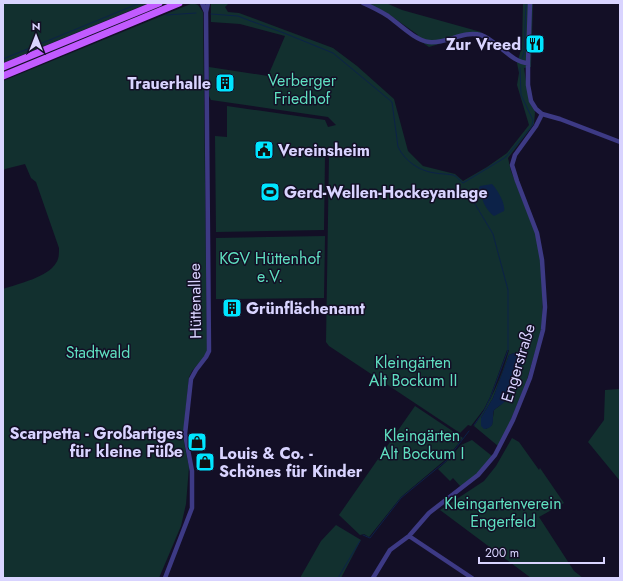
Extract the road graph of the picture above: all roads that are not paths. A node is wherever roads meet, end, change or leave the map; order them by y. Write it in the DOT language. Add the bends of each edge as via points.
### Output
graph roads {
  1 [pos="159,3"];
  2 [pos="179,3"];
  3 [pos="202,3"];
  4 [pos="208,3"];
  5 [pos="364,3"];
  6 [pos="530,3"];
  7 [pos="206,12"];
  8 [pos="528,63"];
  9 [pos="3,68"];
  10 [pos="3,76"];
  11 [pos="542,114"];
  12 [pos="620,142"];
  13 [pos="409,536"];
  14 [pos="468,577"];
  15 [pos="165,578"];
  16 [pos="373,578"];
  1 -- 9 [label="main road"];
  2 -- 10 [label="main road"];
  3 -- 7 [label="street, Hüttenallee"];
  4 -- 7 [label="street, Hüttenallee"];
  5 -- 8 [label="street" via="428,42 466,34 480,35 515,58"];
  6 -- 8 [label="street"];
  7 -- 15 [label="street, Hüttenallee" via="209,351 191,379 186,434 192,471 192,508"];
  8 -- 11 [label="street" via="531,101"];
  11 -- 12 [label="street"];
  11 -- 13 [label="street, Engerstraße" via="515,155 512,165 537,233 542,260 545,307 543,330 530,378 495,455 478,475 429,513"];
  13 -- 14 [label="street"];
  13 -- 16 [label="street, Engerstraße" via="390,550"];
}
